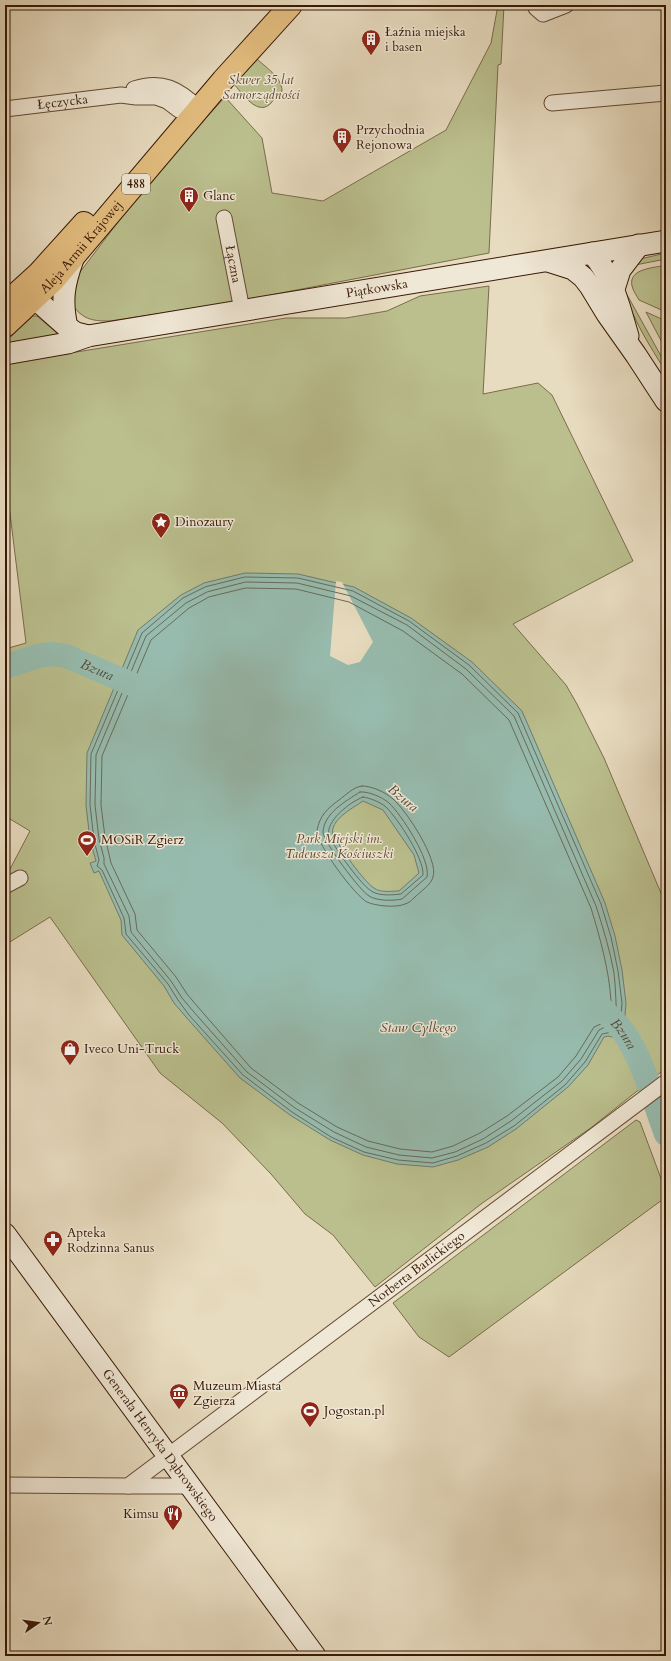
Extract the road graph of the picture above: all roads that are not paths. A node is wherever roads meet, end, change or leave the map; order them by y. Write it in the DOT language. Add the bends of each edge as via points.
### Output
graph roads {
  1 [pos="274,5"];
  2 [pos="291,5"];
  3 [pos="566,5"];
  4 [pos="539,9"];
  5 [pos="666,93"];
  6 [pos="552,103"];
  7 [pos="189,106"];
  8 [pos="5,109"];
  9 [pos="224,218"];
  10 [pos="666,241"];
  11 [pos="639,245"];
  12 [pos="592,253"];
  13 [pos="73,259"];
  14 [pos="545,261"];
  15 [pos="590,286"];
  16 [pos="614,289"];
  17 [pos="29,293"];
  18 [pos="5,304"];
  19 [pos="242,310"];
  20 [pos="5,326"];
  21 [pos="67,327"];
  22 [pos="88,336"];
  23 [pos="5,354"];
  24 [pos="636,355"];
  25 [pos="666,401"];
  26 [pos="20,878"];
  27 [pos="5,886"];
  28 [pos="664,1084"];
  29 [pos="5,1234"];
  30 [pos="168,1456"];
  31 [pos="5,1485"];
  32 [pos="128,1486"];
  33 [pos="190,1486"];
  34 [pos="315,1656"];
  1 -- 7 [label="main road, 488"];
  2 -- 7 [label="main road, 488" via="252,47"];
  3 -- 4 [label="street"];
  5 -- 6 [label="street"];
  7 -- 8 [label="street, Łęczycka" via="174,88 164,86 135,88 121,95"];
  7 -- 13 [label="main road, Aleja Armii Krajowej / 488"];
  7 -- 17 [label="main road, Aleja Armii Krajowej / 488" via="55,256"];
  9 -- 19 [label="street, Łączna"];
  10 -- 11 [label="street, Piątkowska"];
  11 -- 12 [label="street, Piątkowska"];
  11 -- 16 [label="street" via="620,270"];
  12 -- 14 [label="street, Piątkowska"];
  12 -- 15 [label="street" via="588,271"];
  12 -- 16 [label="street" via="602,264"];
  13 -- 17 [label="main road, Aleja Armii Krajowej / 488"];
  13 -- 21 [label="street" via="63,291"];
  14 -- 15 [label="street" via="573,269"];
  14 -- 19 [label="street, Piątkowska"];
  15 -- 24 [label="street" via="606,314"];
  16 -- 24 [label="street"];
  17 -- 18 [label="main road, Aleja Armii Krajowej / 488"];
  17 -- 20 [label="main road, Aleja Armii Krajowej / 488"];
  17 -- 21 [label="street"];
  19 -- 22 [label="street, Piątkowska"];
  21 -- 22 [label="street"];
  22 -- 23 [label="street, Piątkowska" via="68,343"];
  24 -- 25 [label="street"];
  26 -- 27 [label="street"];
  28 -- 30 [label="street, Norberta Barlickiego"];
  29 -- 30 [label="street, Generała Henryka Dąbrowskiego"];
  30 -- 32 [label="street, Norberta Barlickiego"];
  30 -- 33 [label="street, Generała Henryka Dąbrowskiego"];
  31 -- 32 [label="street"];
  32 -- 33 [label="street"];
  33 -- 34 [label="street, Generała Henryka Dąbrowskiego"];
}
